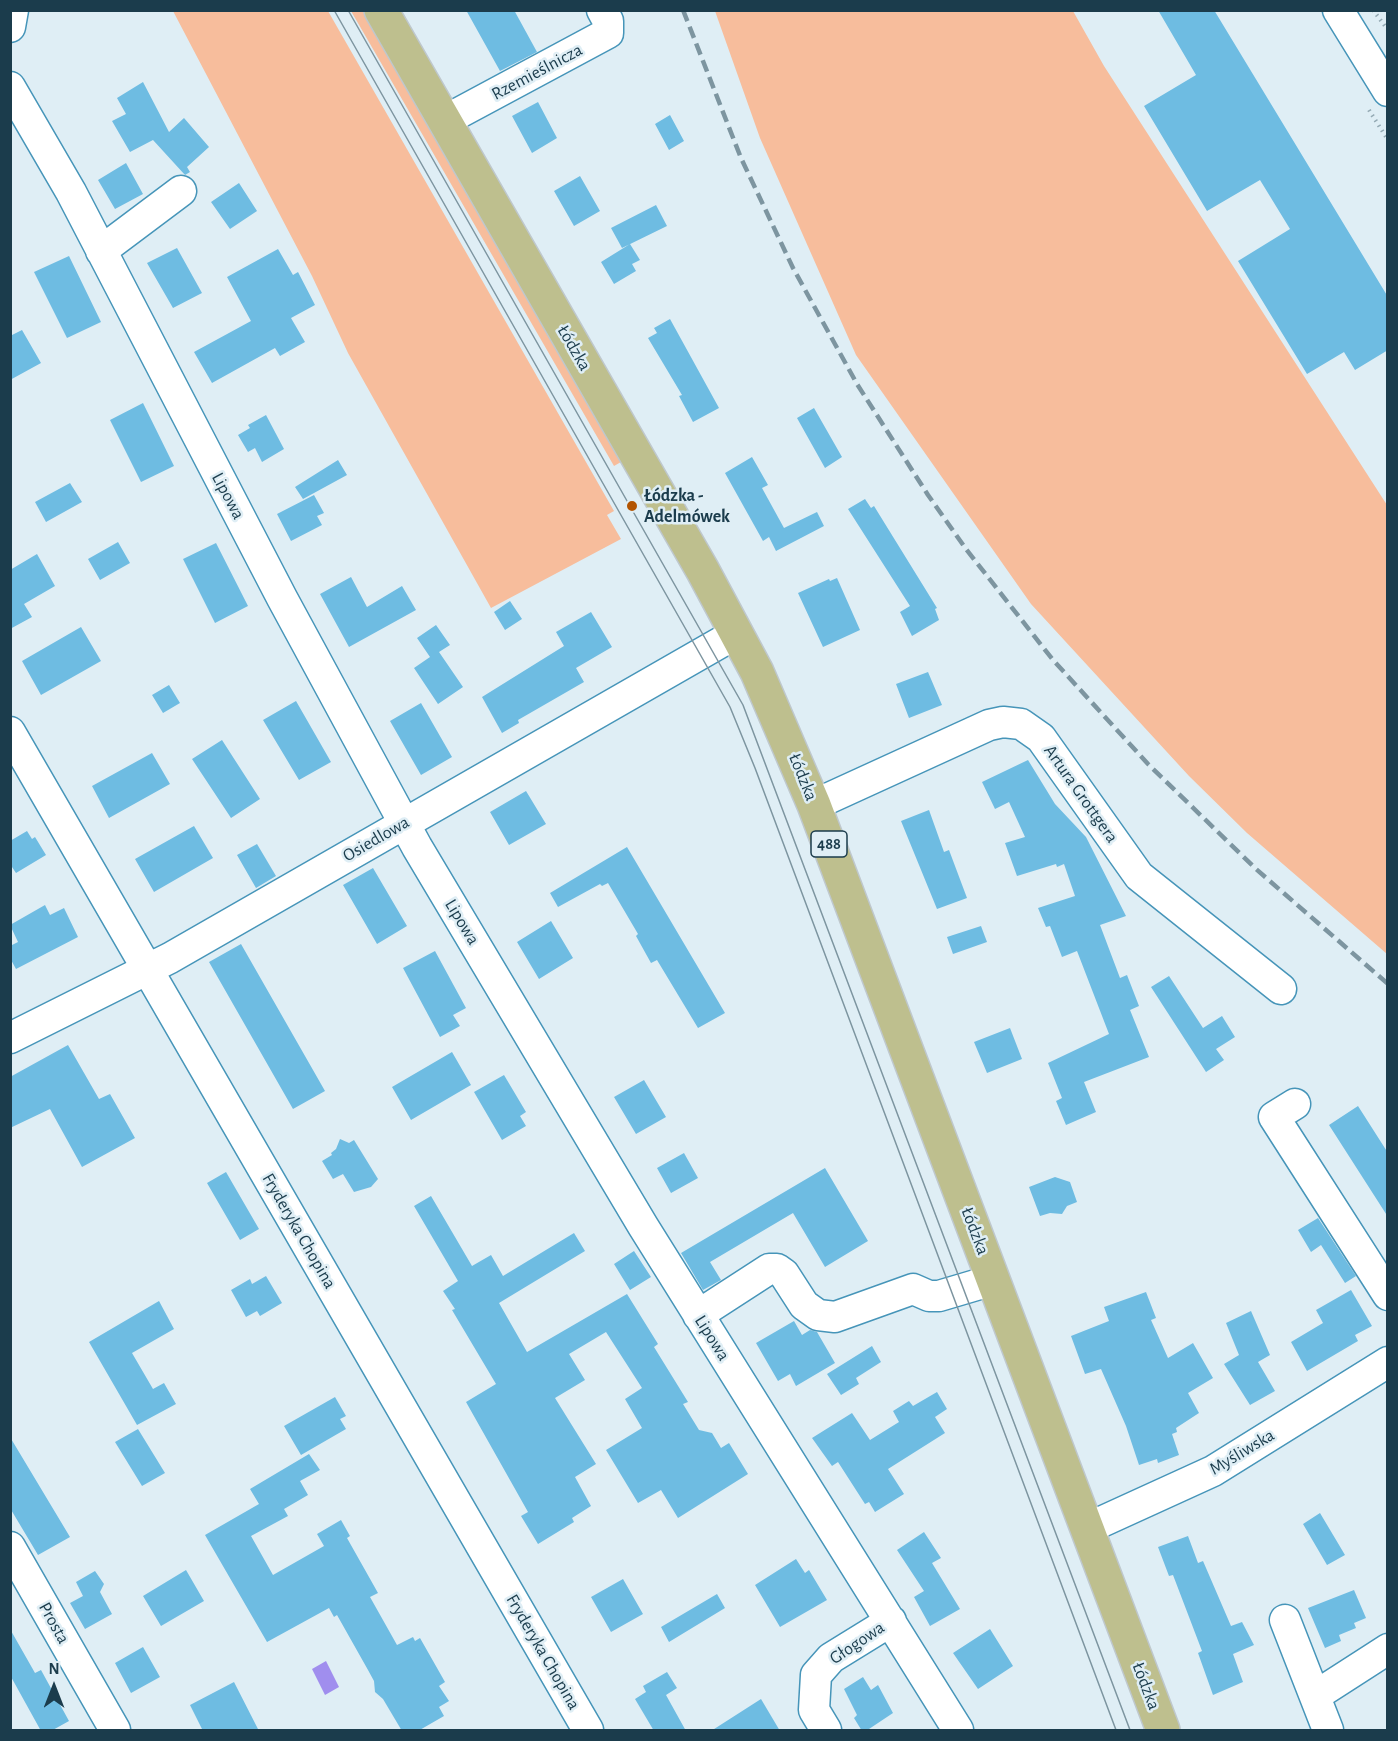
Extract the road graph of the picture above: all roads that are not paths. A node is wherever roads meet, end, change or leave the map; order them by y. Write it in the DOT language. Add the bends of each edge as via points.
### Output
graph roads {
  1 [pos="14,10"];
  2 [pos="381,10"];
  3 [pos="602,10"];
  4 [pos="1338,10"];
  5 [pos="10,27"];
  6 [pos="1376,50"];
  7 [pos="10,87"];
  8 [pos="1388,91"];
  9 [pos="444,121"];
  10 [pos="181,191"];
  11 [pos="101,251"];
  12 [pos="737,633"];
  13 [pos="10,732"];
  14 [pos="814,805"];
  15 [pos="405,822"];
  16 [pos="147,970"];
  17 [pos="1281,989"];
  18 [pos="10,1038"];
  19 [pos="1295,1104"];
  20 [pos="993,1280"];
  21 [pos="1388,1295"];
  22 [pos="698,1315"];
  23 [pos="1388,1362"];
  24 [pos="1088,1528"];
  25 [pos="10,1547"];
  26 [pos="1285,1620"];
  27 [pos="891,1621"];
  28 [pos="1388,1649"];
  29 [pos="1315,1696"];
  30 [pos="115,1731"];
  31 [pos="588,1731"];
  32 [pos="826,1731"];
  33 [pos="958,1731"];
  34 [pos="1163,1731"];
  35 [pos="1328,1731"];
  1 -- 5 [label="street"];
  2 -- 9 [label="main road, Łódzka / 488"];
  3 -- 9 [label="street, Rzemieślnicza" via="608,21 608,33"];
  4 -- 6 [label="street"];
  6 -- 8 [label="street"];
  7 -- 11 [label="street, Lipowa"];
  9 -- 12 [label="main road, Łódzka / 488"];
  10 -- 11 [label="street"];
  11 -- 15 [label="street, Lipowa" via="282,598"];
  12 -- 14 [label="main road, Łódzka / 488"];
  12 -- 15 [label="street, Osiedlowa"];
  13 -- 16 [label="street, Fryderyka Chopina"];
  14 -- 17 [label="street, Artura Grottgera" via="989,725 1021,724 1041,738 1139,876"];
  14 -- 20 [label="main road, Łódzka / 488"];
  15 -- 16 [label="street, Osiedlowa"];
  15 -- 22 [label="street, Lipowa"];
  16 -- 18 [label="street, Osiedlowa"];
  16 -- 31 [label="street, Fryderyka Chopina"];
  19 -- 21 [label="street" via="1274,1117"];
  20 -- 22 [label="street" via="939,1296 913,1289 835,1317 818,1315 804,1305 784,1274 769,1269"];
  20 -- 24 [label="main road, Łódzka / 488"];
  22 -- 27 [label="street, Lipowa"];
  23 -- 24 [label="street, Myśliwska" via="1220,1467"];
  24 -- 34 [label="main road, Łódzka / 488"];
  25 -- 30 [label="street, Prosta"];
  26 -- 29 [label="street"];
  27 -- 32 [label="street, Głogowa" via="831,1658 816,1675 814,1710"];
  27 -- 33 [label="street, Lipowa"];
  28 -- 29 [label="street"];
  29 -- 35 [label="street"];
}
